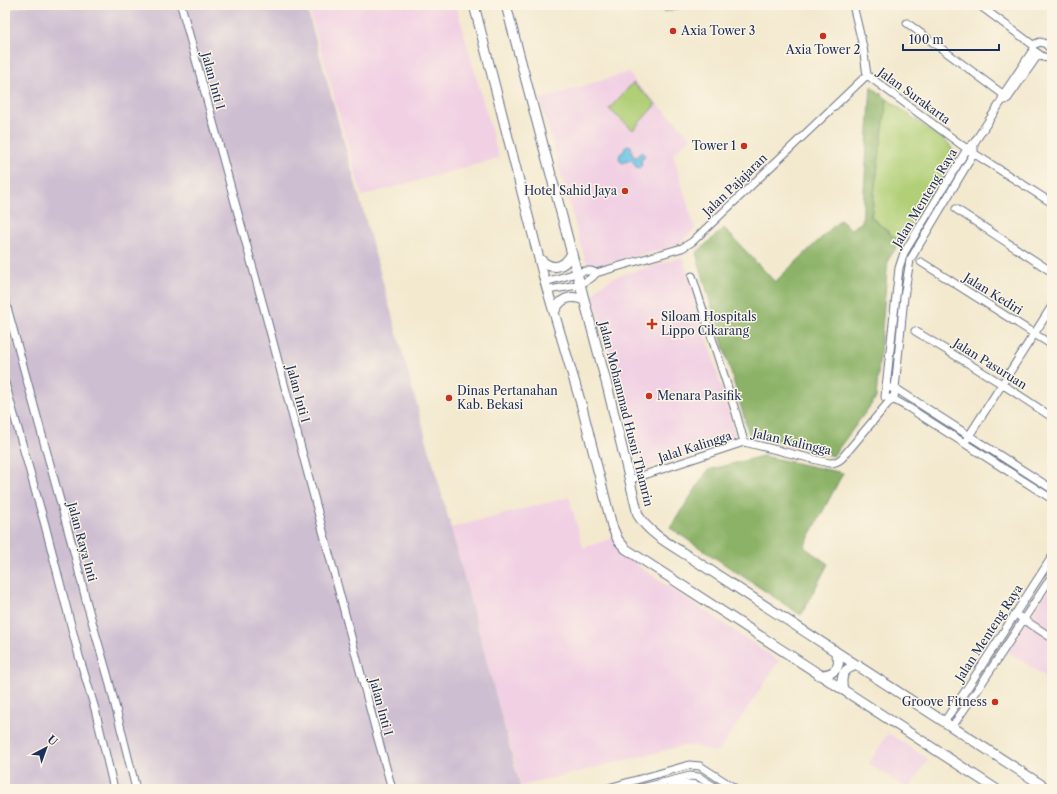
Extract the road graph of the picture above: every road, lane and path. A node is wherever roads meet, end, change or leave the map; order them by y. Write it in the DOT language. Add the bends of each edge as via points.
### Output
graph roads {
  1 [pos="181,5"];
  2 [pos="474,5"];
  3 [pos="506,5"];
  4 [pos="853,5"];
  5 [pos="979,5"];
  6 [pos="907,24"];
  7 [pos="1049,44"];
  8 [pos="1035,50"];
  9 [pos="1052,51"];
  10 [pos="1052,56"];
  11 [pos="867,75"];
  12 [pos="1004,99"];
  13 [pos="970,151"];
  14 [pos="1052,203"];
  15 [pos="956,209"];
  16 [pos="572,253"];
  17 [pos="539,258"];
  18 [pos="921,262"];
  19 [pos="578,272"];
  20 [pos="1052,272"];
  21 [pos="596,273"];
  22 [pos="692,276"];
  23 [pos="580,284"];
  24 [pos="546,286"];
  25 [pos="5,300"];
  26 [pos="584,300"];
  27 [pos="1052,306"];
  28 [pos="554,313"];
  29 [pos="915,331"];
  30 [pos="1034,333"];
  31 [pos="1052,345"];
  32 [pos="5,383"];
  33 [pos="1002,384"];
  34 [pos="887,387"];
  35 [pos="895,388"];
  36 [pos="889,401"];
  37 [pos="1052,418"];
  38 [pos="969,436"];
  39 [pos="744,442"];
  40 [pos="964,443"];
  41 [pos="629,480"];
  42 [pos="1052,489"];
  43 [pos="1052,499"];
  44 [pos="1051,560"];
  45 [pos="1052,576"];
  46 [pos="1015,614"];
  47 [pos="1024,619"];
  48 [pos="1052,638"];
  49 [pos="834,650"];
  50 [pos="858,665"];
  51 [pos="819,675"];
  52 [pos="843,690"];
  53 [pos="944,722"];
  54 [pos="952,727"];
  55 [pos="114,789"];
  56 [pos="136,789"];
  57 [pos="392,789"];
  58 [pos="604,789"];
  59 [pos="638,789"];
  60 [pos="668,789"];
  61 [pos="705,789"];
  62 [pos="718,789"];
  63 [pos="736,789"];
  64 [pos="996,789"];
  65 [pos="1048,789"];
  1 -- 57 [label="street, Jalan Inti I"];
  2 -- 17 [label="street"];
  3 -- 16 [label="street, Jalan Mohammad Husni Thamrin"];
  4 -- 11 [label="street, Jalan Surakarta"];
  5 -- 8 [label="street"];
  6 -- 12 [label="street"];
  7 -- 8 [label="street" via="1040,42"];
  7 -- 9 [label="street"];
  8 -- 10 [label="street" via="1043,57"];
  8 -- 12 [label="street, Jalan Menteng Raya"];
  11 -- 13 [label="street, Jalan Surakarta"];
  11 -- 21 [label="street, Jalan Pajajaran" via="692,242 682,248"];
  12 -- 13 [label="street, Jalan Menteng Raya"];
  13 -- 14 [label="street, Jalan Surakarta"];
  13 -- 34 [label="street, Jalan Menteng Raya" via="901,260"];
  13 -- 35 [label="street, Jalan Menteng Raya" via="910,260"];
  15 -- 20 [label="street"];
  16 -- 17 [label="street" via="564,264 557,267 550,266"];
  16 -- 19 [label="street, Jalan Mohammad Husni Thamrin"];
  17 -- 24 [label="street"];
  18 -- 30 [label="street, Jalan Kediri"];
  19 -- 21 [label="street, Jalan Pajajaran"];
  19 -- 23 [label="street, Jalan Mohammad Husni Thamrin"];
  19 -- 24 [label="street, Jalan Pajajaran"];
  21 -- 23 [label="street, Jalan Pajajaran"];
  22 -- 39 [label="street, Jalan Kalingga"];
  23 -- 24 [label="street, Jalan Pajajaran"];
  23 -- 26 [label="street, Jalan Mohammad Husni Thamrin"];
  24 -- 28 [label="street"];
  25 -- 56 [label="street, Jalan Raya Inti" via="112,691"];
  26 -- 28 [label="street" via="566,298 556,307"];
  26 -- 41 [label="street, Jalan Mohammad Husni Thamrin"];
  27 -- 30 [label="street"];
  28 -- 51 [label="street" via="618,540 626,549"];
  29 -- 33 [label="street, Jalan Pasuruan"];
  30 -- 31 [label="street, Jalan Kediri"];
  30 -- 33 [label="street"];
  32 -- 55 [label="street" via="95,710"];
  33 -- 37 [label="street, Jalan Pasuruan"];
  33 -- 38 [label="street"];
  34 -- 35 [label="street"];
  34 -- 36 [label="street, Jalan Menteng Raya"];
  35 -- 36 [label="street, Jalan Menteng Raya"];
  35 -- 38 [label="street"];
  36 -- 39 [label="street, Jalan Kalingga" via="839,462 829,463"];
  36 -- 40 [label="street"];
  38 -- 40 [label="street"];
  38 -- 42 [label="street"];
  39 -- 41 [label="street, Jalal Kalingga"];
  40 -- 43 [label="street"];
  41 -- 49 [label="street, Jalan Mohammad Husni Thamrin" via="638,515 650,530"];
  44 -- 46 [label="street, Jalan Menteng Raya"];
  45 -- 47 [label="street, Jalan Menteng Raya"];
  46 -- 47 [label="street"];
  46 -- 53 [label="street, Jalan Menteng Raya"];
  47 -- 48 [label="street"];
  47 -- 54 [label="street, Jalan Menteng Raya"];
  49 -- 50 [label="street, Jalan Mohammad Husni Thamrin"];
  49 -- 51 [label="street" via="838,657 838,665 828,675"];
  50 -- 52 [label="street" via="851,667 842,676"];
  50 -- 53 [label="street, Jalan Mohammad Husni Thamrin"];
  51 -- 52 [label="street"];
  52 -- 64 [label="street"];
  53 -- 54 [label="street, Jalan Mohammad Husni Thamrin"];
  54 -- 65 [label="street, Jalan Mohammad Husni Thamrin"];
  58 -- 63 [label="street" via="689,765 700,766"];
  59 -- 62 [label="street" via="690,776 698,777"];
  60 -- 61 [label="street" via="696,784"];
}
